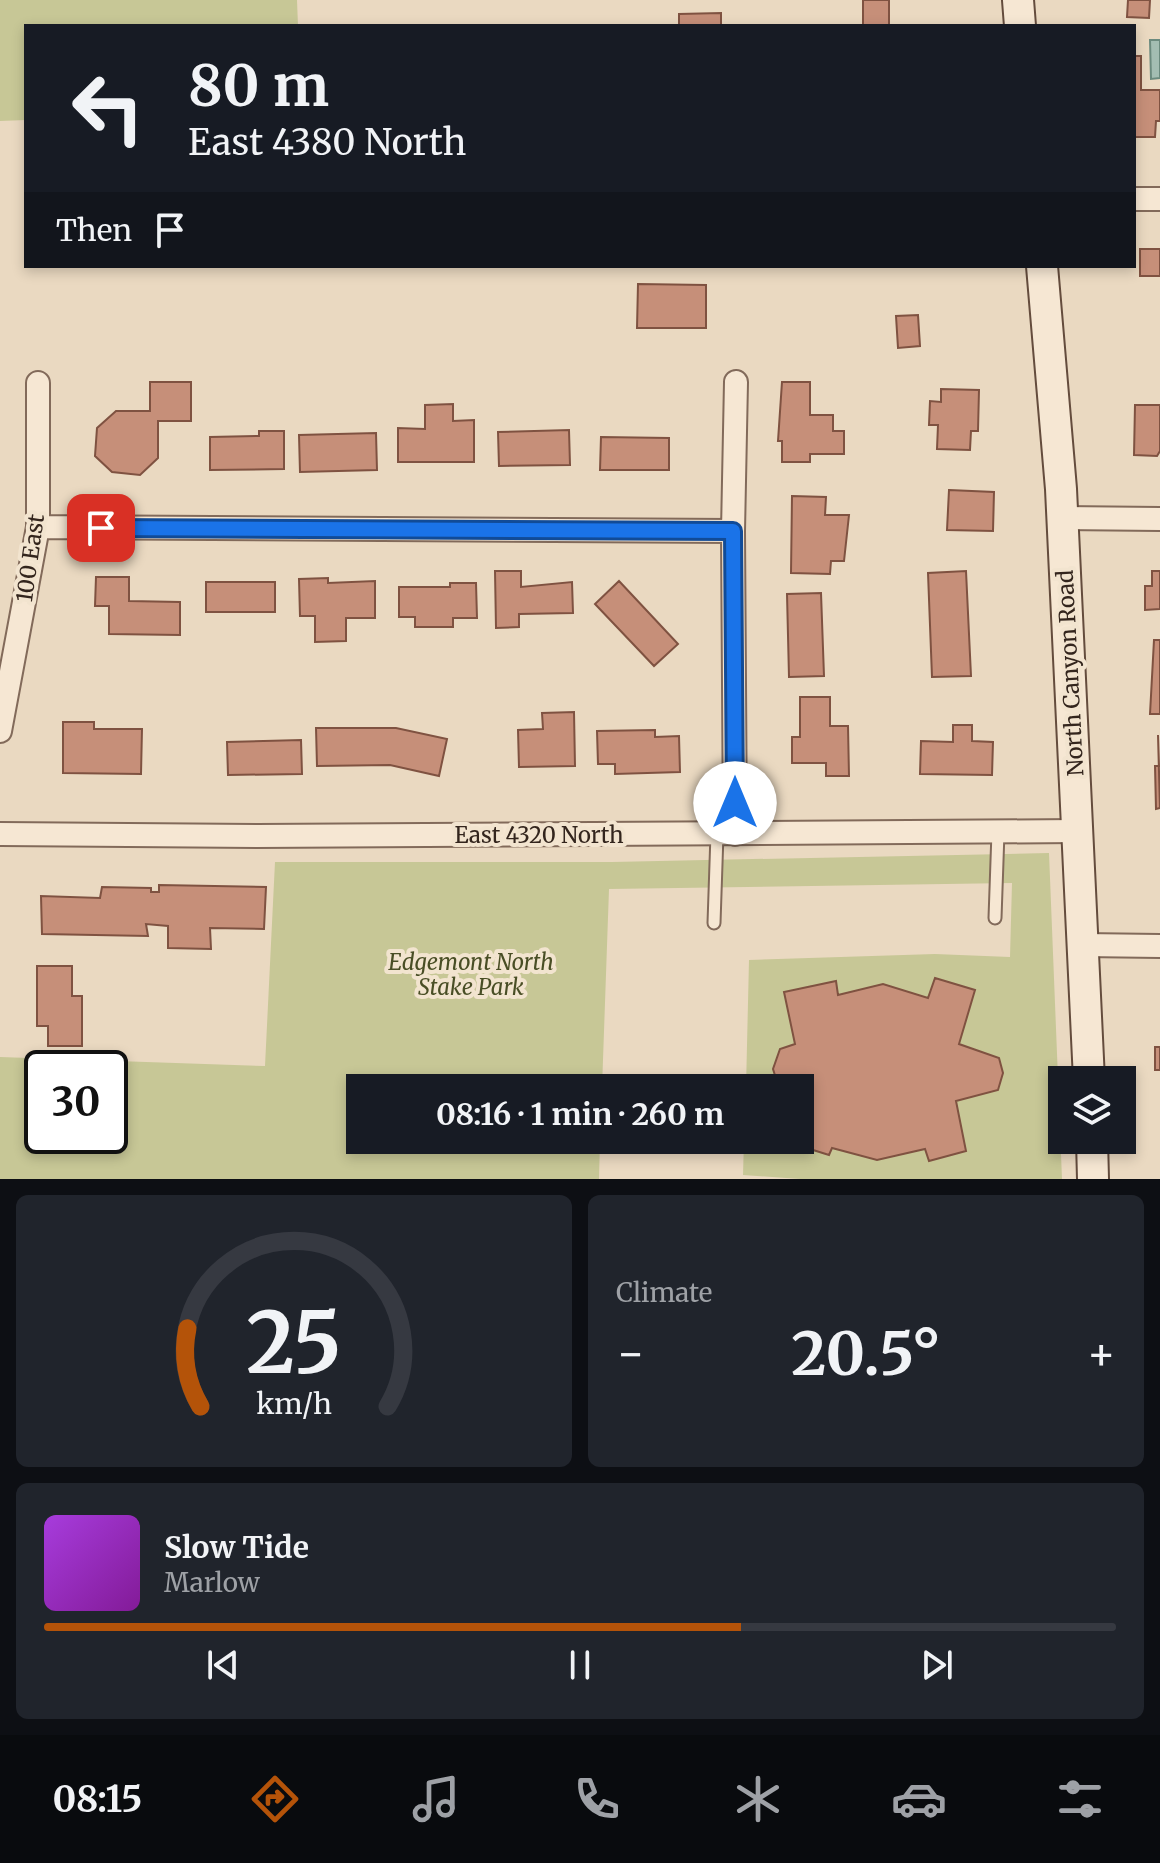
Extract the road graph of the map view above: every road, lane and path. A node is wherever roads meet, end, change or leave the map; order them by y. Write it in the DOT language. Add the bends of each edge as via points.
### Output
graph roads {
  1 [pos="1018,0"];
  2 [pos="1020,24"];
  3 [pos="1136,199"];
  4 [pos="1160,199"];
  5 [pos="1042,268"];
  6 [pos="736,382"];
  7 [pos="38,383"];
  8 [pos="1062,518"];
  9 [pos="1160,519"];
  10 [pos="38,527"];
  11 [pos="733,531"];
  12 [pos="0,731"];
  13 [pos="1078,831"];
  14 [pos="998,832"];
  15 [pos="0,834"];
  16 [pos="726,834"];
  17 [pos="995,918"];
  18 [pos="714,923"];
  19 [pos="1083,945"];
  20 [pos="1160,946"];
  21 [pos="1088,1066"];
  22 [pos="1092,1154"];
  23 [pos="1093,1179"];
  1 -- 2 [label="main road"];
  3 -- 4 [label="street"];
  5 -- 8 [label="main road, North Canyon Road"];
  6 -- 11 [label="street"];
  7 -- 10 [label="street, 100 East"];
  8 -- 9 [label="street"];
  8 -- 13 [label="main road, North Canyon Road"];
  10 -- 11 [label="street"];
  10 -- 12 [label="street, 100 East"];
  11 -- 16 [label="street"];
  13 -- 14 [label="street, East 4320 North"];
  13 -- 19 [label="main road, North Canyon Road"];
  14 -- 16 [label="street, East 4320 North"];
  14 -- 17 [label="lane"];
  15 -- 16 [label="street, East 4320 North"];
  16 -- 18 [label="lane"];
  19 -- 20 [label="street"];
  19 -- 21 [label="main road, North Canyon Road"];
  22 -- 23 [label="main road"];
}
